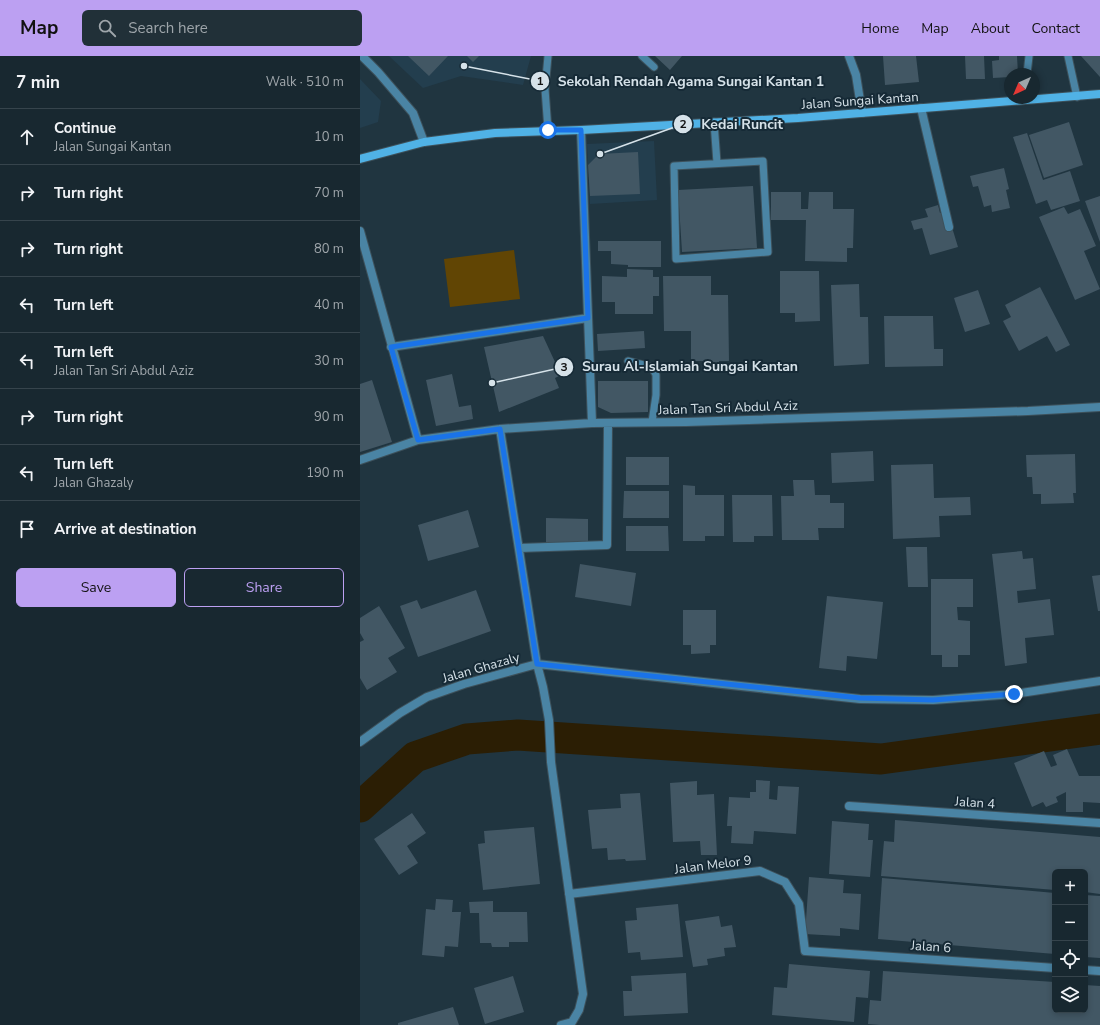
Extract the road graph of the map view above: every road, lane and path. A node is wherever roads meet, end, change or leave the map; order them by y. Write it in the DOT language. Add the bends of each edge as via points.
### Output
graph roads {
  1 [pos="362,56"];
  2 [pos="548,56"];
  3 [pos="642,56"];
  4 [pos="849,56"];
  5 [pos="1029,56"];
  6 [pos="1068,56"];
  7 [pos="654,67"];
  8 [pos="1028,68"];
  9 [pos="1100,94"];
  10 [pos="1077,97"];
  11 [pos="1040,98"];
  12 [pos="1004,101"];
  13 [pos="921,108"];
  14 [pos="862,113"];
  15 [pos="714,122"];
  16 [pos="548,130"];
  17 [pos="581,130"];
  18 [pos="424,142"];
  19 [pos="360,159"];
  20 [pos="717,164"];
  21 [pos="949,228"];
  22 [pos="360,231"];
  23 [pos="588,318"];
  24 [pos="391,347"];
  25 [pos="628,361"];
  26 [pos="1100,406"];
  27 [pos="652,422"];
  28 [pos="592,423"];
  29 [pos="608,423"];
  30 [pos="500,429"];
  31 [pos="418,440"];
  32 [pos="360,460"];
  33 [pos="519,548"];
  34 [pos="537,664"];
  35 [pos="1100,681"];
  36 [pos="360,742"];
  37 [pos="849,806"];
  38 [pos="1100,823"];
  39 [pos="569,894"];
  40 [pos="805,951"];
  41 [pos="1052,968"];
  42 [pos="1088,970"];
  43 [pos="1100,971"];
  44 [pos="561,1025"];
  1 -- 18 [label="street" via="413,113"];
  2 -- 16 [label="lane" via="544,89"];
  3 -- 7 [label="lane"];
  4 -- 14 [label="street" via="856,75"];
  5 -- 8 [label="lane"];
  6 -- 10 [label="lane"];
  9 -- 10 [label="main road, Jalan Sungai Kantan"];
  10 -- 11 [label="main road, Jalan Sungai Kantan"];
  12 -- 13 [label="main road, Jalan Sungai Kantan"];
  13 -- 14 [label="main road, Jalan Sungai Kantan"];
  13 -- 21 [label="street"];
  14 -- 15 [label="main road, Jalan Sungai Kantan"];
  15 -- 17 [label="main road, Jalan Sungai Kantan"];
  15 -- 20 [label="lane"];
  16 -- 17 [label="main road, Jalan Sungai Kantan"];
  16 -- 18 [label="main road, Jalan Sungai Kantan"];
  17 -- 23 [label="street"];
  18 -- 19 [label="main road, Jalan Sungai Kantan"];
  20 -- 20 [label="lane" via="763,161 768,252 676,259 674,166"];
  22 -- 24 [label="street"];
  23 -- 24 [label="street"];
  23 -- 28 [label="street"];
  24 -- 31 [label="street"];
  25 -- 27 [label="lane" via="652,367 656,375"];
  26 -- 27 [label="street, Jalan Tan Sri Abdul Aziz" via="1021,411"];
  27 -- 29 [label="street, Jalan Tan Sri Abdul Aziz"];
  28 -- 29 [label="street, Jalan Tan Sri Abdul Aziz"];
  28 -- 30 [label="street, Jalan Tan Sri Abdul Aziz"];
  29 -- 33 [label="street" via="607,545"];
  30 -- 31 [label="street, Jalan Tan Sri Abdul Aziz"];
  30 -- 33 [label="street"];
  31 -- 32 [label="street, Jalan Tan Sri Abdul Aziz"];
  33 -- 34 [label="street"];
  34 -- 35 [label="street, Jalan Ghazaly" via="860,698 933,700 1014,694"];
  34 -- 36 [label="street, Jalan Ghazaly" via="464,684 428,697 400,713"];
  34 -- 39 [label="street" via="549,720 551,762"];
  37 -- 38 [label="street, Jalan 4"];
  39 -- 40 [label="street, Jalan Melor 9" via="760,871 785,882 799,904"];
  39 -- 44 [label="street" via="583,994 579,1010 572,1022"];
  40 -- 41 [label="street, Jalan 6"];
  42 -- 43 [label="street"];
}
